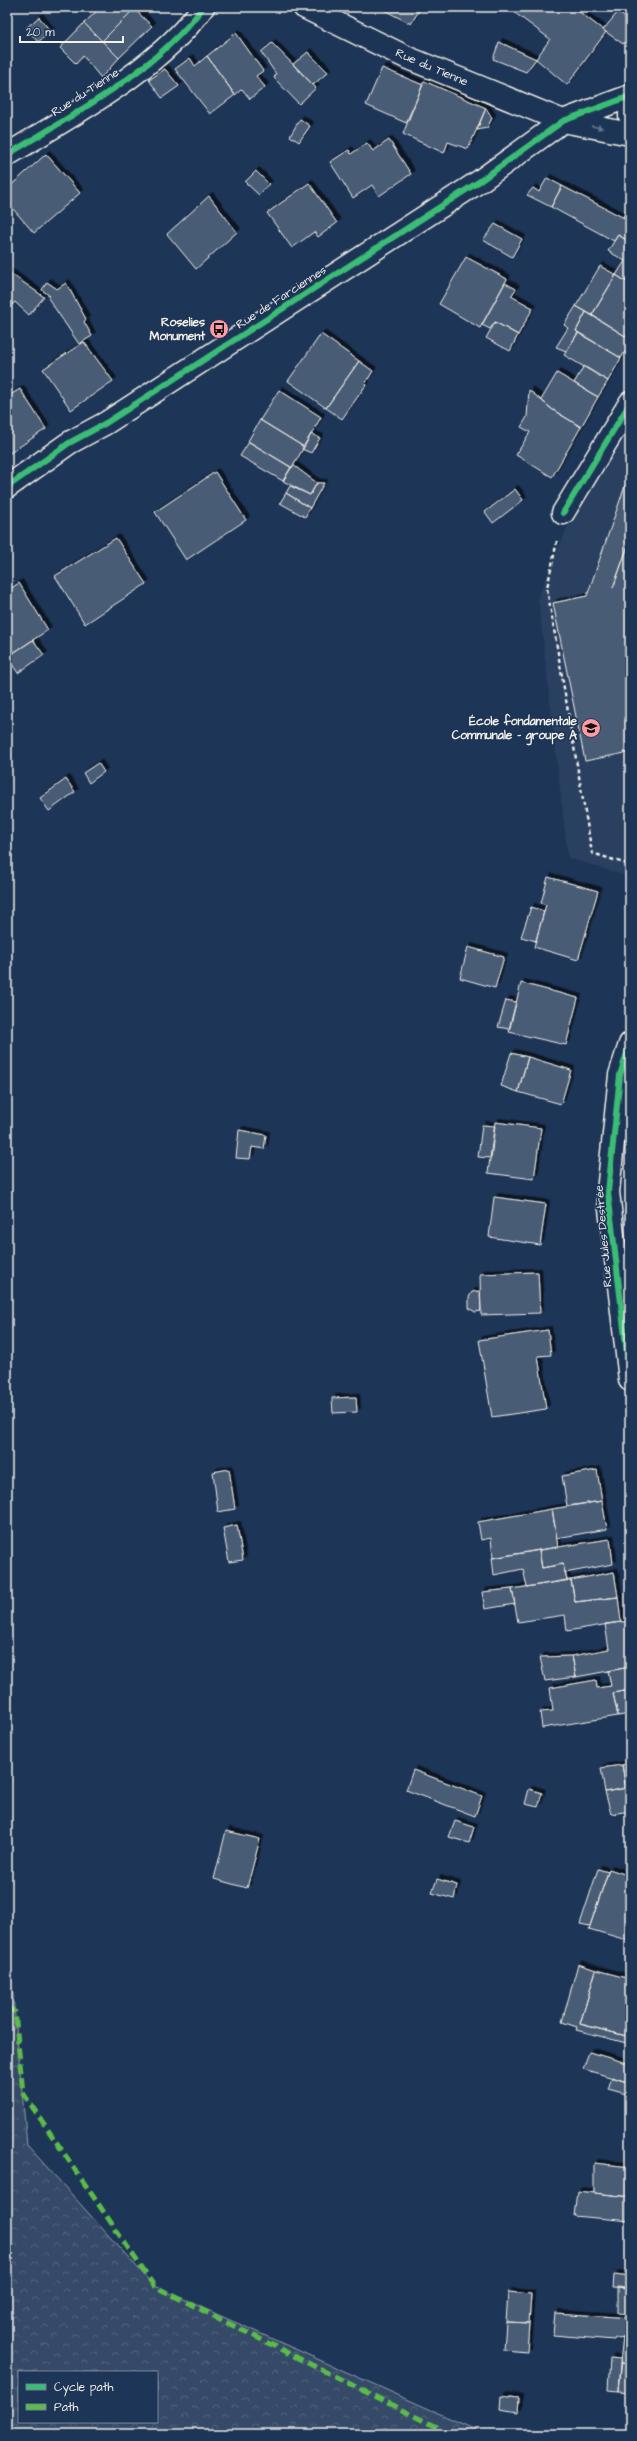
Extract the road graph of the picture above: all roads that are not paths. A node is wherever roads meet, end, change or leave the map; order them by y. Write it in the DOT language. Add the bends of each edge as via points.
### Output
graph roads {
  1 [pos="203,7"];
  2 [pos="304,7"];
  3 [pos="630,96"];
  4 [pos="563,121"];
  5 [pos="630,134"];
  6 [pos="7,154"];
  7 [pos="630,403"];
  8 [pos="7,486"];
  9 [pos="564,513"];
  10 [pos="630,1044"];
  11 [pos="630,1380"];
  1 -- 6 [label="street, Rue du Tienne" via="188,29 114,90"];
  2 -- 4 [label="street, Rue du Tienne" via="408,58"];
  3 -- 4 [label="street, Rue de Farciennes"];
  4 -- 5 [label="street, Rue du Tienne, one-way"];
  4 -- 8 [label="street, Rue de Farciennes" via="486,177 106,423 69,443"];
  7 -- 9 [label="street"];
  10 -- 11 [label="street, Rue Jules Destrée" via="620,1075 608,1192"];
}
